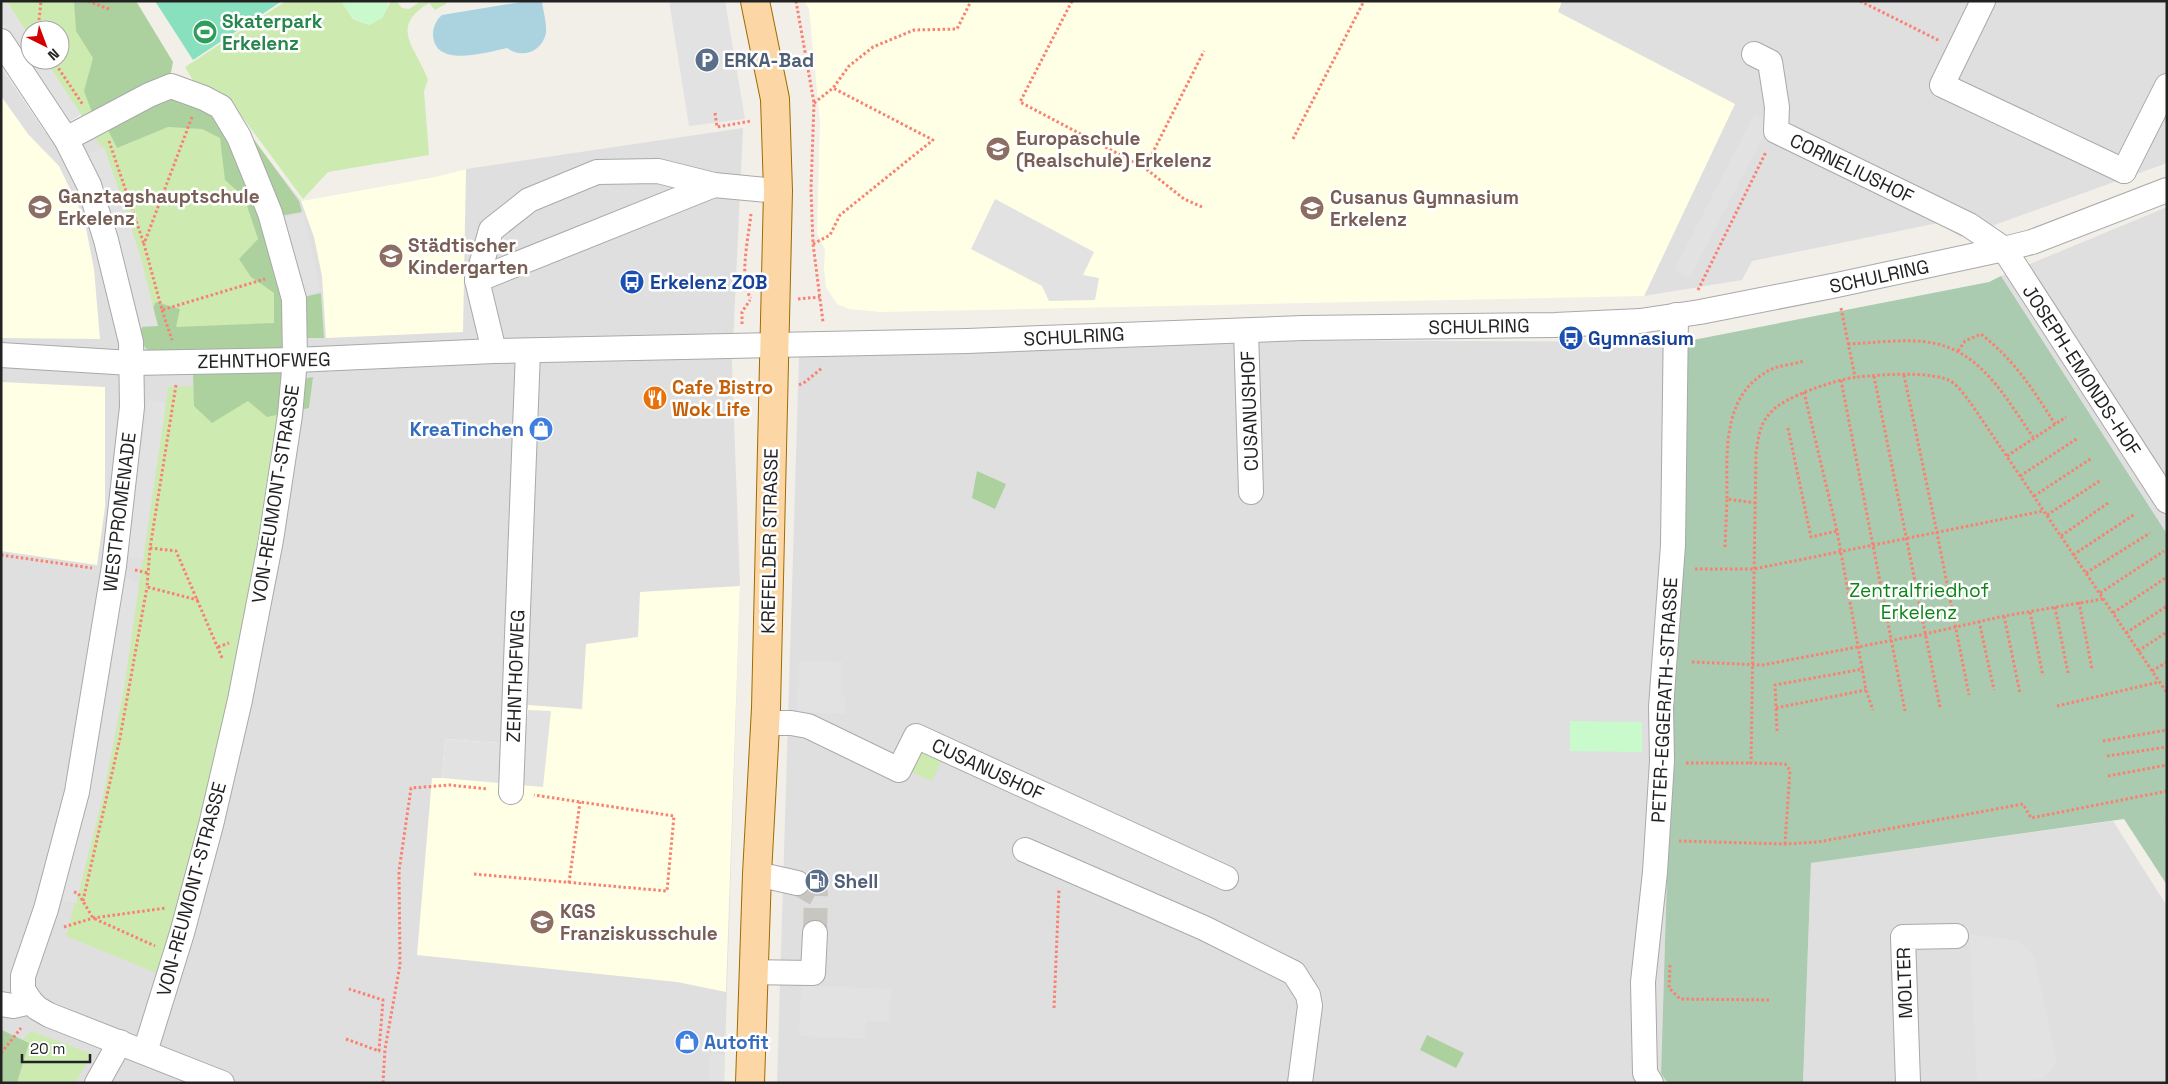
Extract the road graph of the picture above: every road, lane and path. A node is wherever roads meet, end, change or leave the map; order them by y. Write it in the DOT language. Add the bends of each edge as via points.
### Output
graph roads {
  1 [pos="41,1"];
  2 [pos="88,1"];
  3 [pos="755,1"];
  4 [pos="796,1"];
  5 [pos="971,1"];
  6 [pos="1072,1"];
  7 [pos="1364,1"];
  8 [pos="1860,1"];
  9 [pos="1984,1"];
  10 [pos="109,9"];
  11 [pos="39,20"];
  12 [pos="1,41"];
  13 [pos="1959,50"];
  14 [pos="1204,51"];
  15 [pos="1754,54"];
  16 [pos="60,70"];
  17 [pos="2167,86"];
  18 [pos="833,88"];
  19 [pos="200,97"];
  20 [pos="814,103"];
  21 [pos="715,113"];
  22 [pos="759,119"];
  23 [pos="98,122"];
  24 [pos="1776,131"];
  25 [pos="66,138"];
  26 [pos="1293,139"];
  27 [pos="1145,168"];
  28 [pos="2124,171"];
  29 [pos="714,185"];
  30 [pos="2167,190"];
  31 [pos="778,191"];
  32 [pos="2133,202"];
  33 [pos="1202,207"];
  34 [pos="144,244"];
  35 [pos="813,244"];
  36 [pos="2004,249"];
  37 [pos="287,273"];
  38 [pos="476,280"];
  39 [pos="1837,285"];
  40 [pos="820,297"];
  41 [pos="162,310"];
  42 [pos="1700,312"];
  43 [pos="1676,315"];
  44 [pos="1246,331"];
  45 [pos="1848,344"];
  46 [pos="773,346"];
  47 [pos="528,351"];
  48 [pos="1958,351"];
  49 [pos="494,352"];
  50 [pos="1,355"];
  51 [pos="296,360"];
  52 [pos="180,362"];
  53 [pos="1804,362"];
  54 [pos="131,363"];
  55 [pos="1904,375"];
  56 [pos="1874,376"];
  57 [pos="1855,377"];
  58 [pos="1841,380"];
  59 [pos="1804,392"];
  60 [pos="2066,417"];
  61 [pos="2055,424"];
  62 [pos="1788,428"];
  63 [pos="2034,438"];
  64 [pos="2078,438"];
  65 [pos="2007,456"];
  66 [pos="2092,458"];
  67 [pos="2020,476"];
  68 [pos="2101,480"];
  69 [pos="1251,492"];
  70 [pos="2165,493"];
  71 [pos="2034,496"];
  72 [pos="1727,499"];
  73 [pos="1756,502"];
  74 [pos="2108,503"];
  75 [pos="2043,511"];
  76 [pos="2135,514"];
  77 [pos="2047,516"];
  78 [pos="1837,532"];
  79 [pos="1937,532"];
  80 [pos="2150,533"];
  81 [pos="2061,536"];
  82 [pos="1906,539"];
  83 [pos="1872,546"];
  84 [pos="1725,547"];
  85 [pos="150,548"];
  86 [pos="2164,551"];
  87 [pos="1840,552"];
  88 [pos="1,555"];
  89 [pos="2073,555"];
  90 [pos="114,566"];
  91 [pos="1690,569"];
  92 [pos="1754,570"];
  93 [pos="2086,573"];
  94 [pos="2167,578"];
  95 [pos="147,587"];
  96 [pos="2100,593"];
  97 [pos="2103,599"];
  98 [pos="198,600"];
  99 [pos="2079,602"];
  100 [pos="2167,606"];
  101 [pos="2055,607"];
  102 [pos="2030,612"];
  103 [pos="2113,613"];
  104 [pos="2004,616"];
  105 [pos="1979,621"];
  106 [pos="1955,627"];
  107 [pos="2167,632"];
  108 [pos="2126,633"];
  109 [pos="1925,634"];
  110 [pos="1891,640"];
  111 [pos="1858,646"];
  112 [pos="2138,651"];
  113 [pos="1692,662"];
  114 [pos="2167,662"];
  115 [pos="1753,664"];
  116 [pos="225,665"];
  117 [pos="1863,669"];
  118 [pos="2092,669"];
  119 [pos="2152,671"];
  120 [pos="2068,673"];
  121 [pos="2043,676"];
  122 [pos="2159,682"];
  123 [pos="1866,690"];
  124 [pos="1994,690"];
  125 [pos="2166,691"];
  126 [pos="2020,693"];
  127 [pos="1968,695"];
  128 [pos="2057,706"];
  129 [pos="1940,707"];
  130 [pos="1776,708"];
  131 [pos="1873,710"];
  132 [pos="1905,711"];
  133 [pos="765,723"];
  134 [pos="2167,730"];
  135 [pos="1777,731"];
  136 [pos="2103,741"];
  137 [pos="2167,747"];
  138 [pos="2107,756"];
  139 [pos="1686,763"];
  140 [pos="1752,763"];
  141 [pos="2167,765"];
  142 [pos="2108,776"];
  143 [pos="2167,791"];
  144 [pos="511,792"];
  145 [pos="580,802"];
  146 [pos="2167,818"];
  147 [pos="2167,823"];
  148 [pos="1674,841"];
  149 [pos="1785,844"];
  150 [pos="1025,850"];
  151 [pos="1062,867"];
  152 [pos="474,874"];
  153 [pos="757,874"];
  154 [pos="1226,878"];
  155 [pos="569,883"];
  156 [pos="797,883"];
  157 [pos="52,887"];
  158 [pos="83,901"];
  159 [pos="190,905"];
  160 [pos="93,918"];
  161 [pos="814,933"];
  162 [pos="37,935"];
  163 [pos="1956,936"];
  164 [pos="176,955"];
  165 [pos="1670,959"];
  166 [pos="754,972"];
  167 [pos="350,989"];
  168 [pos="1771,1000"];
  169 [pos="1,1004"];
  170 [pos="34,1005"];
  171 [pos="1054,1008"];
  172 [pos="346,1039"];
  173 [pos="120,1042"];
  174 [pos="145,1052"];
  175 [pos="1,1053"];
  176 [pos="98,1083"];
  177 [pos="222,1083"];
  178 [pos="383,1083"];
  179 [pos="750,1083"];
  180 [pos="1300,1083"];
  181 [pos="1651,1083"];
  182 [pos="1908,1083"];
  1 -- 11 [label="path"];
  2 -- 10 [label="path"];
  3 -- 31 [label="main road, KREFELDER STRASSE" via="775,99"];
  4 -- 20 [label="path"];
  5 -- 18 [label="path" via="957,29 914,30 873,47 849,66"];
  6 -- 27 [label="path" via="1020,102"];
  7 -- 26 [label="path"];
  8 -- 13 [label="path"];
  9 -- 13 [label="street"];
  12 -- 25 [label="street, WESTPROMENADE"];
  13 -- 28 [label="street" via="1942,85"];
  14 -- 27 [label="path"];
  15 -- 24 [label="street, CORNELIUSHOF" via="1770,62 1778,107"];
  16 -- 23 [label="path"];
  17 -- 28 [label="street"];
  18 -- 20 [label="path"];
  18 -- 35 [label="path" via="933,140 840,214 830,235"];
  19 -- 23 [label="street, VON-REUMONT-STRASSE" via="171,86"];
  19 -- 34 [label="path"];
  19 -- 37 [label="street, VON-REUMONT-STRASSE" via="221,107 239,137 270,213"];
  20 -- 35 [label="path"];
  21 -- 22 [label="path" via="717,127"];
  23 -- 25 [label="street, VON-REUMONT-STRASSE"];
  23 -- 34 [label="path"];
  24 -- 36 [label="street, CORNELIUSHOF" via="1969,225"];
  24 -- 42 [label="path" via="1698,287"];
  25 -- 54 [label="street, WESTPROMENADE" via="89,185 106,240 131,342"];
  27 -- 33 [label="path" via="1184,199"];
  28 -- 32 [label="street"];
  29 -- 31 [label="street"];
  29 -- 38 [label="street"];
  29 -- 38 [label="street" via="658,171 597,172 529,200 491,230"];
  30 -- 32 [label="street, SCHULRING"];
  31 -- 46 [label="main road, KREFELDER STRASSE"];
  32 -- 36 [label="street, SCHULRING" via="2032,242"];
  34 -- 41 [label="path"];
  35 -- 40 [label="path"];
  36 -- 39 [label="street, SCHULRING"];
  36 -- 70 [label="street, JOSEPH-EMONDS-HOF"];
  37 -- 41 [label="path"];
  37 -- 51 [label="street, VON-REUMONT-STRASSE" via="294,299"];
  38 -- 49 [label="street"];
  39 -- 42 [label="street, SCHULRING"];
  39 -- 45 [label="path"];
  41 -- 52 [label="path"];
  42 -- 43 [label="street, SCHULRING"];
  43 -- 44 [label="street, SCHULRING" via="1640,321 1556,325"];
  43 -- 181 [label="street, PETER-EGGERATH-STRASSE" via="1673,545 1661,707 1662,761 1655,872 1643,982 1645,1073"];
  44 -- 46 [label="street, SCHULRING"];
  44 -- 69 [label="street, CUSANUSHOF"];
  45 -- 48 [label="path" via="1932,342"];
  45 -- 57 [label="path"];
  46 -- 47 [label="street, ZEHNTHOFWEG"];
  46 -- 133 [label="main road, KREFELDER STRASSE"];
  47 -- 49 [label="street, ZEHNTHOFWEG"];
  47 -- 144 [label="street, ZEHNTHOFWEG"];
  48 -- 61 [label="path" via="1965,341 1981,334 1997,346 2024,375"];
  48 -- 63 [label="path" via="1991,378"];
  49 -- 51 [label="street, ZEHNTHOFWEG"];
  50 -- 54 [label="street, ZEHNTHOFWEG"];
  51 -- 52 [label="street, ZEHNTHOFWEG"];
  51 -- 159 [label="street, VON-REUMONT-STRASSE" via="271,540 240,700"];
  52 -- 54 [label="street, ZEHNTHOFWEG"];
  52 -- 85 [label="path"];
  53 -- 72 [label="path" via="1775,368 1757,378 1740,397 1728,433"];
  54 -- 90 [label="street, WESTPROMENADE" via="132,407"];
  55 -- 56 [label="path"];
  55 -- 65 [label="path" via="1932,376 1952,382 1970,402"];
  55 -- 79 [label="path"];
  56 -- 57 [label="path"];
  56 -- 82 [label="path"];
  57 -- 58 [label="path"];
  58 -- 59 [label="path"];
  58 -- 83 [label="path"];
  59 -- 73 [label="path" via="1773,409 1760,426 1756,453"];
  59 -- 78 [label="path"];
  60 -- 61 [label="path"];
  61 -- 63 [label="path"];
  62 -- 78 [label="path" via="1811,538"];
  63 -- 65 [label="path"];
  64 -- 67 [label="path"];
  65 -- 67 [label="path"];
  66 -- 71 [label="path"];
  67 -- 71 [label="path"];
  68 -- 77 [label="path"];
  71 -- 75 [label="path"];
  72 -- 73 [label="path"];
  72 -- 84 [label="path"];
  73 -- 92 [label="path"];
  74 -- 81 [label="path"];
  75 -- 77 [label="path"];
  75 -- 79 [label="path"];
  76 -- 89 [label="path"];
  77 -- 81 [label="path"];
  78 -- 87 [label="path"];
  79 -- 82 [label="path"];
  79 -- 106 [label="path"];
  80 -- 93 [label="path"];
  81 -- 89 [label="path"];
  82 -- 83 [label="path"];
  82 -- 109 [label="path"];
  83 -- 87 [label="path"];
  83 -- 110 [label="path"];
  85 -- 95 [label="path"];
  85 -- 98 [label="path" via="176,551"];
  86 -- 96 [label="path"];
  87 -- 92 [label="path"];
  87 -- 111 [label="path"];
  88 -- 90 [label="path" via="94,568"];
  89 -- 93 [label="path"];
  90 -- 157 [label="street, WESTPROMENADE" via="77,792"];
  91 -- 92 [label="path"];
  92 -- 115 [label="path"];
  93 -- 96 [label="path"];
  94 -- 103 [label="path"];
  95 -- 98 [label="path"];
  95 -- 158 [label="path" via="120,738"];
  96 -- 97 [label="path"];
  97 -- 99 [label="path"];
  97 -- 103 [label="path"];
  98 -- 116 [label="path"];
  99 -- 101 [label="path"];
  99 -- 118 [label="path"];
  100 -- 108 [label="path"];
  101 -- 102 [label="path"];
  101 -- 120 [label="path"];
  102 -- 104 [label="path"];
  102 -- 121 [label="path"];
  103 -- 108 [label="path"];
  104 -- 105 [label="path"];
  104 -- 126 [label="path"];
  105 -- 106 [label="path"];
  105 -- 124 [label="path"];
  106 -- 109 [label="path"];
  106 -- 127 [label="path"];
  107 -- 112 [label="path"];
  108 -- 112 [label="path"];
  109 -- 110 [label="path"];
  109 -- 129 [label="path"];
  110 -- 111 [label="path"];
  110 -- 132 [label="path"];
  111 -- 115 [label="path" via="1763,665"];
  111 -- 117 [label="path"];
  112 -- 119 [label="path"];
  113 -- 115 [label="path"];
  114 -- 119 [label="path"];
  115 -- 140 [label="path"];
  117 -- 123 [label="path"];
  117 -- 130 [label="path" via="1775,685"];
  119 -- 122 [label="path"];
  122 -- 125 [label="path"];
  122 -- 128 [label="path"];
  123 -- 130 [label="path"];
  123 -- 131 [label="path"];
  130 -- 135 [label="path"];
  133 -- 153 [label="main road, KREFELDER STRASSE"];
  133 -- 154 [label="street, CUSANUSHOF" via="808,726 898,770 916,736"];
  134 -- 136 [label="path"];
  137 -- 138 [label="path"];
  139 -- 140 [label="path"];
  140 -- 149 [label="path" via="1785,764 1790,770"];
  141 -- 142 [label="path"];
  143 -- 149 [label="path" via="2031,818 2022,804 1818,842"];
  144 -- 145 [label="path"];
  144 -- 178 [label="path" via="450,785 410,788 399,871 400,965 385,1049"];
  145 -- 155 [label="path"];
  145 -- 155 [label="path" via="674,816 667,891"];
  146 -- 147 [label="path"];
  148 -- 149 [label="path"];
  150 -- 151 [label="street"];
  151 -- 171 [label="path" via="1057,897"];
  151 -- 180 [label="street" via="1204,928 1294,973 1308,995 1310,1006"];
  152 -- 155 [label="path"];
  153 -- 156 [label="street"];
  153 -- 166 [label="main road, KREFELDER STRASSE"];
  157 -- 158 [label="path" via="78,893"];
  157 -- 162 [label="street, WESTPROMENADE"];
  158 -- 160 [label="path"];
  159 -- 160 [label="path"];
  159 -- 164 [label="street, VON-REUMONT-STRASSE"];
  160 -- 162 [label="path"];
  160 -- 164 [label="path"];
  161 -- 166 [label="street" via="813,973"];
  162 -- 170 [label="street, WESTPROMENADE" via="23,976 23,990"];
  163 -- 182 [label="street, MOLTER" via="1903,938"];
  164 -- 174 [label="street, VON-REUMONT-STRASSE"];
  165 -- 168 [label="path" via="1669,988 1680,999"];
  166 -- 179 [label="main road, KREFELDER STRASSE"];
  167 -- 172 [label="path" via="383,1000 379,1051"];
  169 -- 170 [label="street"];
  170 -- 173 [label="street" via="49,1015"];
  170 -- 175 [label="path"];
  173 -- 174 [label="street"];
  173 -- 176 [label="street"];
  174 -- 177 [label="street"];
}
